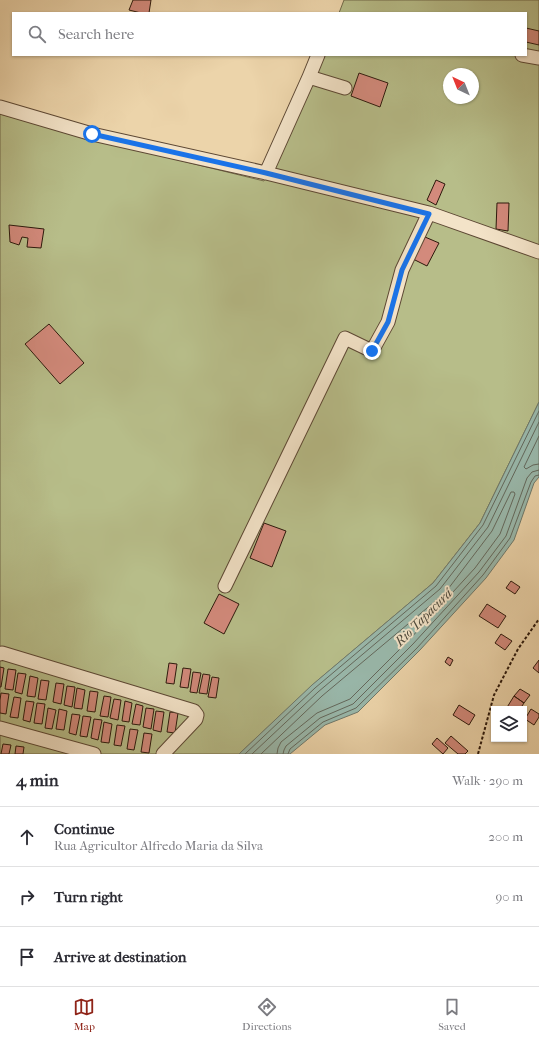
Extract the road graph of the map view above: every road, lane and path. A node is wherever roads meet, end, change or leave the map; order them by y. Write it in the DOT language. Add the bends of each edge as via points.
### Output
graph roads {
  1 [pos="318,56"];
  2 [pos="527,56"];
  3 [pos="539,58"];
  4 [pos="309,77"];
  5 [pos="345,88"];
  6 [pos="0,107"];
  7 [pos="266,173"];
  8 [pos="429,214"];
  9 [pos="539,252"];
  10 [pos="225,586"];
  11 [pos="539,619"];
  12 [pos="0,654"];
  13 [pos="0,728"];
  14 [pos="94,754"];
  15 [pos="163,754"];
  16 [pos="478,754"];
  1 -- 4 [label="street"];
  2 -- 3 [label="street"];
  4 -- 5 [label="street"];
  4 -- 7 [label="street"];
  6 -- 7 [label="street" via="92,134"];
  7 -- 8 [label="street"];
  8 -- 9 [label="street"];
  8 -- 10 [label="street" via="402,270 388,322 372,351 345,338"];
  11 -- 16 [label="path" via="518,648 494,695"];
  12 -- 15 [label="street" via="194,711 196,719"];
  13 -- 14 [label="street"];
}
